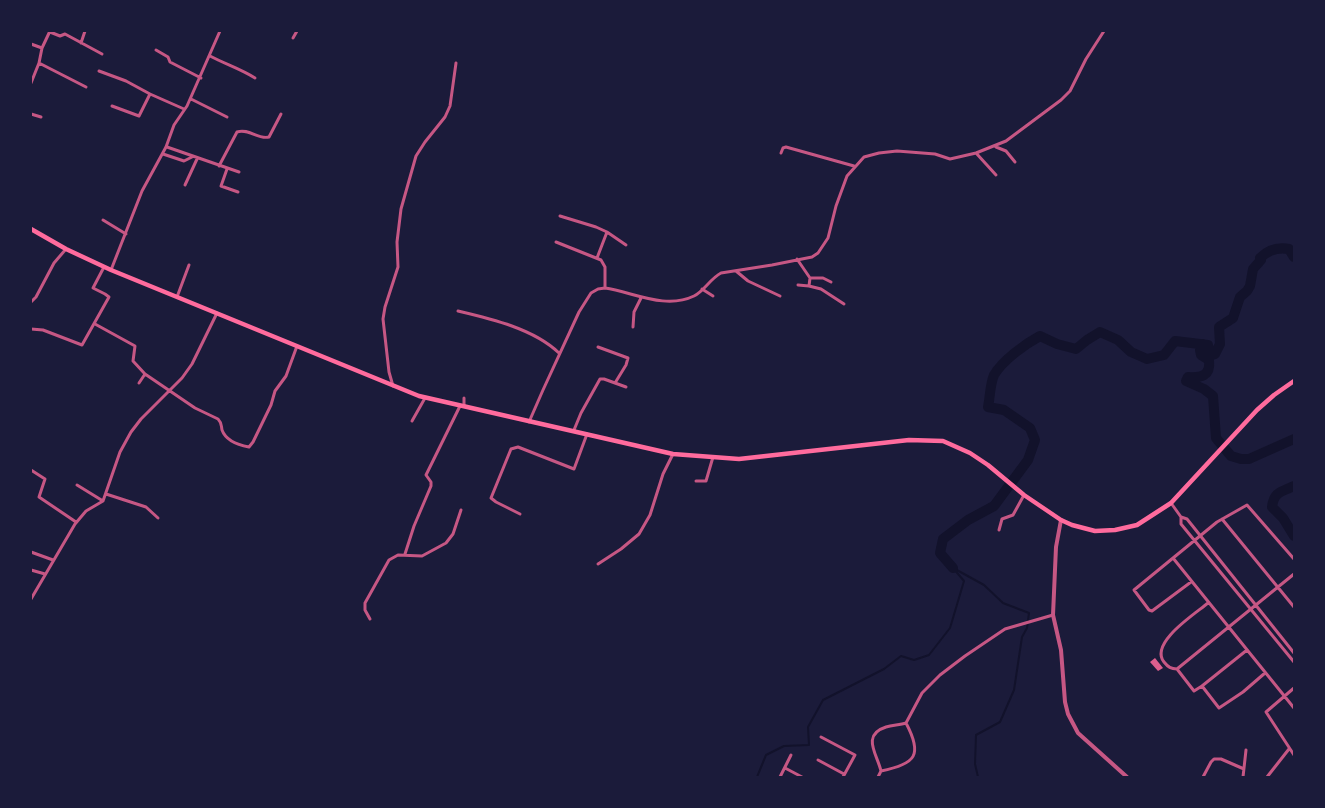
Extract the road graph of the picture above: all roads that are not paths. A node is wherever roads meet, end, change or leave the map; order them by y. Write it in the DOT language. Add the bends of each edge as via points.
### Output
graph roads {
  1 [pos="85,31"];
  2 [pos="220,31"];
  3 [pos="297,31"];
  4 [pos="1104,31"];
  5 [pos="50,32"];
  6 [pos="293,38"];
  7 [pos="81,43"];
  8 [pos="31,44"];
  9 [pos="42,48"];
  10 [pos="156,50"];
  11 [pos="102,54"];
  12 [pos="210,56"];
  13 [pos="39,63"];
  14 [pos="456,63"];
  15 [pos="98,71"];
  16 [pos="32,78"];
  17 [pos="201,78"];
  18 [pos="255,78"];
  19 [pos="31,83"];
  20 [pos="86,87"];
  21 [pos="150,94"];
  22 [pos="191,99"];
  23 [pos="112,106"];
  24 [pos="184,109"];
  25 [pos="31,114"];
  26 [pos="282,114"];
  27 [pos="41,117"];
  28 [pos="227,117"];
  29 [pos="995,146"];
  30 [pos="166,147"];
  31 [pos="781,153"];
  32 [pos="976,153"];
  33 [pos="163,154"];
  34 [pos="192,157"];
  35 [pos="197,159"];
  36 [pos="1015,162"];
  37 [pos="219,166"];
  38 [pos="854,166"];
  39 [pos="227,169"];
  40 [pos="239,172"];
  41 [pos="996,175"];
  42 [pos="184,185"];
  43 [pos="238,192"];
  44 [pos="560,216"];
  45 [pos="103,220"];
  46 [pos="31,228"];
  47 [pos="607,232"];
  48 [pos="126,234"];
  49 [pos="556,242"];
  50 [pos="626,245"];
  51 [pos="66,249"];
  52 [pos="597,258"];
  53 [pos="797,259"];
  54 [pos="189,265"];
  55 [pos="104,267"];
  56 [pos="111,270"];
  57 [pos="735,270"];
  58 [pos="810,278"];
  59 [pos="831,282"];
  60 [pos="798,285"];
  61 [pos="809,286"];
  62 [pos="604,288"];
  63 [pos="702,289"];
  64 [pos="713,296"];
  65 [pos="780,296"];
  66 [pos="177,297"];
  67 [pos="641,298"];
  68 [pos="31,302"];
  69 [pos="844,304"];
  70 [pos="458,312"];
  71 [pos="217,313"];
  72 [pos="94,324"];
  73 [pos="633,327"];
  74 [pos="31,329"];
  75 [pos="298,346"];
  76 [pos="598,347"];
  77 [pos="560,353"];
  78 [pos="145,374"];
  79 [pos="1294,381"];
  80 [pos="139,383"];
  81 [pos="615,383"];
  82 [pos="393,386"];
  83 [pos="626,387"];
  84 [pos="172,390"];
  85 [pos="425,398"];
  86 [pos="464,398"];
  87 [pos="462,407"];
  88 [pos="412,421"];
  89 [pos="530,422"];
  90 [pos="574,430"];
  91 [pos="587,434"];
  92 [pos="673,454"];
  93 [pos="712,457"];
  94 [pos="31,470"];
  95 [pos="696,481"];
  96 [pos="77,486"];
  97 [pos="1022,493"];
  98 [pos="106,494"];
  99 [pos="103,500"];
  100 [pos="1171,503"];
  101 [pos="461,510"];
  102 [pos="520,514"];
  103 [pos="1181,517"];
  104 [pos="158,518"];
  105 [pos="1222,519"];
  106 [pos="1061,520"];
  107 [pos="76,522"];
  108 [pos="999,530"];
  109 [pos="1200,536"];
  110 [pos="1194,541"];
  111 [pos="31,552"];
  112 [pos="405,554"];
  113 [pos="1173,558"];
  114 [pos="1294,559"];
  115 [pos="53,560"];
  116 [pos="598,564"];
  117 [pos="31,570"];
  118 [pos="45,574"];
  119 [pos="1294,574"];
  120 [pos="1191,582"];
  121 [pos="1277,588"];
  122 [pos="31,599"];
  123 [pos="1208,603"];
  124 [pos="1253,606"];
  125 [pos="1294,607"];
  126 [pos="1054,615"];
  127 [pos="370,620"];
  128 [pos="1228,627"];
  129 [pos="1247,650"];
  130 [pos="1294,653"];
  131 [pos="1294,662"];
  132 [pos="1177,669"];
  133 [pos="1265,673"];
  134 [pos="1202,686"];
  135 [pos="1294,688"];
  136 [pos="1284,696"];
  137 [pos="1294,708"];
  138 [pos="906,723"];
  139 [pos="821,737"];
  140 [pos="1289,749"];
  141 [pos="1246,750"];
  142 [pos="791,755"];
  143 [pos="1294,755"];
  144 [pos="818,760"];
  145 [pos="785,768"];
  146 [pos="1244,769"];
  147 [pos="881,771"];
  148 [pos="1197,774"];
  149 [pos="844,776"];
  150 [pos="780,777"];
  151 [pos="802,777"];
  152 [pos="878,777"];
  153 [pos="1127,777"];
  154 [pos="1202,777"];
  155 [pos="1242,777"];
  156 [pos="1267,777"];
  1 -- 7 [label="street"];
  2 -- 12 [label="street"];
  3 -- 6 [label="street"];
  4 -- 29 [label="street" via="1070,91 1030,124"];
  5 -- 7 [label="street" via="60,36 65,34"];
  5 -- 9 [label="street"];
  7 -- 11 [label="street"];
  8 -- 9 [label="street"];
  9 -- 13 [label="street"];
  10 -- 17 [label="street" via="170,62"];
  12 -- 17 [label="street"];
  12 -- 18 [label="street"];
  13 -- 16 [label="street"];
  13 -- 20 [label="street"];
  14 -- 82 [label="street" via="450,106 416,156 401,209 398,267 383,319"];
  15 -- 21 [label="street"];
  16 -- 19 [label="street"];
  17 -- 22 [label="street"];
  21 -- 23 [label="street" via="138,116"];
  21 -- 24 [label="street"];
  22 -- 24 [label="street"];
  22 -- 28 [label="street"];
  24 -- 30 [label="street"];
  25 -- 27 [label="street"];
  26 -- 37 [label="street" via="269,137 237,132"];
  29 -- 32 [label="street"];
  29 -- 36 [label="street" via="1006,151"];
  30 -- 33 [label="street"];
  30 -- 34 [label="street"];
  31 -- 38 [label="street" via="786,147"];
  32 -- 38 [label="street" via="950,160 936,154 897,151 864,157"];
  32 -- 41 [label="street"];
  33 -- 34 [label="street" via="184,161"];
  33 -- 48 [label="street" via="142,191"];
  34 -- 35 [label="street"];
  35 -- 37 [label="street"];
  35 -- 42 [label="street"];
  37 -- 39 [label="street"];
  38 -- 53 [label="street" via="839,196 824,246 812,257"];
  39 -- 40 [label="street"];
  39 -- 43 [label="street" via="221,186"];
  44 -- 47 [label="street"];
  45 -- 48 [label="street"];
  46 -- 51 [label="main road"];
  47 -- 50 [label="street"];
  47 -- 52 [label="street"];
  48 -- 56 [label="street"];
  49 -- 52 [label="street"];
  51 -- 55 [label="main road"];
  51 -- 68 [label="street"];
  52 -- 62 [label="street" via="605,267"];
  53 -- 57 [label="street"];
  53 -- 58 [label="street"];
  54 -- 66 [label="street"];
  55 -- 56 [label="main road"];
  55 -- 72 [label="street" via="93,288 109,297"];
  56 -- 66 [label="main road"];
  57 -- 63 [label="street" via="721,273"];
  57 -- 65 [label="street" via="748,281"];
  58 -- 59 [label="street"];
  58 -- 61 [label="street"];
  60 -- 61 [label="street"];
  61 -- 69 [label="street" via="821,289"];
  62 -- 67 [label="street"];
  62 -- 77 [label="street" via="591,293"];
  63 -- 64 [label="street"];
  63 -- 67 [label="street" via="691,297 678,300"];
  66 -- 71 [label="main road"];
  67 -- 73 [label="street" via="634,312"];
  70 -- 77 [label="street" via="484,317 518,330 549,344"];
  71 -- 75 [label="main road"];
  71 -- 84 [label="street" via="192,364"];
  72 -- 74 [label="street" via="81,346 43,330"];
  72 -- 78 [label="street" via="135,346 133,360"];
  75 -- 82 [label="main road"];
  75 -- 84 [label="street" via="249,447 226,438 218,419 195,408"];
  76 -- 81 [label="street" via="628,359"];
  77 -- 89 [label="street"];
  78 -- 80 [label="street"];
  78 -- 84 [label="street"];
  79 -- 100 [label="main road" via="1263,404"];
  81 -- 83 [label="street"];
  81 -- 90 [label="street" via="600,379"];
  82 -- 85 [label="main road"];
  84 -- 98 [label="street" via="132,432 120,452"];
  85 -- 87 [label="main road"];
  85 -- 88 [label="street"];
  86 -- 87 [label="street"];
  87 -- 89 [label="main road"];
  87 -- 112 [label="street" via="426,474 431,486"];
  89 -- 90 [label="main road"];
  90 -- 91 [label="main road"];
  91 -- 92 [label="main road"];
  91 -- 102 [label="street" via="574,469 518,447 511,449 491,498"];
  92 -- 93 [label="main road"];
  92 -- 116 [label="street" via="650,515 639,534"];
  93 -- 95 [label="street" via="706,481"];
  93 -- 97 [label="main road" via="738,459 932,439 954,444 970,453"];
  94 -- 107 [label="street" via="45,479 39,497"];
  96 -- 99 [label="street"];
  97 -- 106 [label="main road"];
  97 -- 108 [label="street" via="1013,515 1002,519"];
  98 -- 99 [label="street"];
  98 -- 104 [label="street" via="146,507"];
  99 -- 107 [label="street"];
  100 -- 103 [label="street"];
  100 -- 106 [label="main road" via="1137,525 1115,530 1094,531"];
  101 -- 112 [label="street" via="446,542 422,556"];
  103 -- 109 [label="street" via="1187,519"];
  103 -- 110 [label="street" via="1181,524"];
  105 -- 109 [label="street"];
  105 -- 114 [label="street" via="1249,506"];
  105 -- 121 [label="street"];
  106 -- 126 [label="street" via="1056,547"];
  107 -- 115 [label="street"];
  109 -- 110 [label="street"];
  109 -- 124 [label="street"];
  110 -- 113 [label="street"];
  110 -- 124 [label="street"];
  111 -- 115 [label="street"];
  112 -- 127 [label="street" via="389,560 369,596 364,607"];
  113 -- 120 [label="street"];
  113 -- 120 [label="street" via="1134,591 1152,611"];
  115 -- 118 [label="street"];
  117 -- 118 [label="street"];
  118 -- 122 [label="street"];
  119 -- 121 [label="street"];
  120 -- 123 [label="street"];
  121 -- 124 [label="street"];
  121 -- 125 [label="street"];
  123 -- 128 [label="street"];
  123 -- 132 [label="street" via="1164,642 1161,657 1170,668"];
  124 -- 128 [label="street"];
  124 -- 130 [label="street"];
  124 -- 131 [label="street"];
  126 -- 138 [label="street" via="1005,629 940,675 922,693"];
  126 -- 153 [label="street" via="1061,650 1065,702 1073,726"];
  128 -- 129 [label="street"];
  128 -- 132 [label="street"];
  129 -- 133 [label="street"];
  129 -- 134 [label="street"];
  132 -- 134 [label="street" via="1194,690"];
  133 -- 134 [label="street" via="1219,708"];
  133 -- 136 [label="street"];
  135 -- 136 [label="street"];
  136 -- 137 [label="street"];
  136 -- 140 [label="street" via="1266,712"];
  138 -- 147 [label="street" via="880,730 873,738 872,746"];
  138 -- 147 [label="street" via="916,745 911,760 903,766"];
  139 -- 149 [label="street" via="855,755"];
  140 -- 143 [label="street"];
  140 -- 156 [label="street"];
  141 -- 146 [label="street"];
  142 -- 145 [label="street"];
  144 -- 149 [label="street"];
  145 -- 150 [label="street"];
  145 -- 151 [label="street"];
  146 -- 154 [label="street" via="1214,759"];
  146 -- 155 [label="street"];
  147 -- 152 [label="street"];
  148 -- 154 [label="street"];
}
